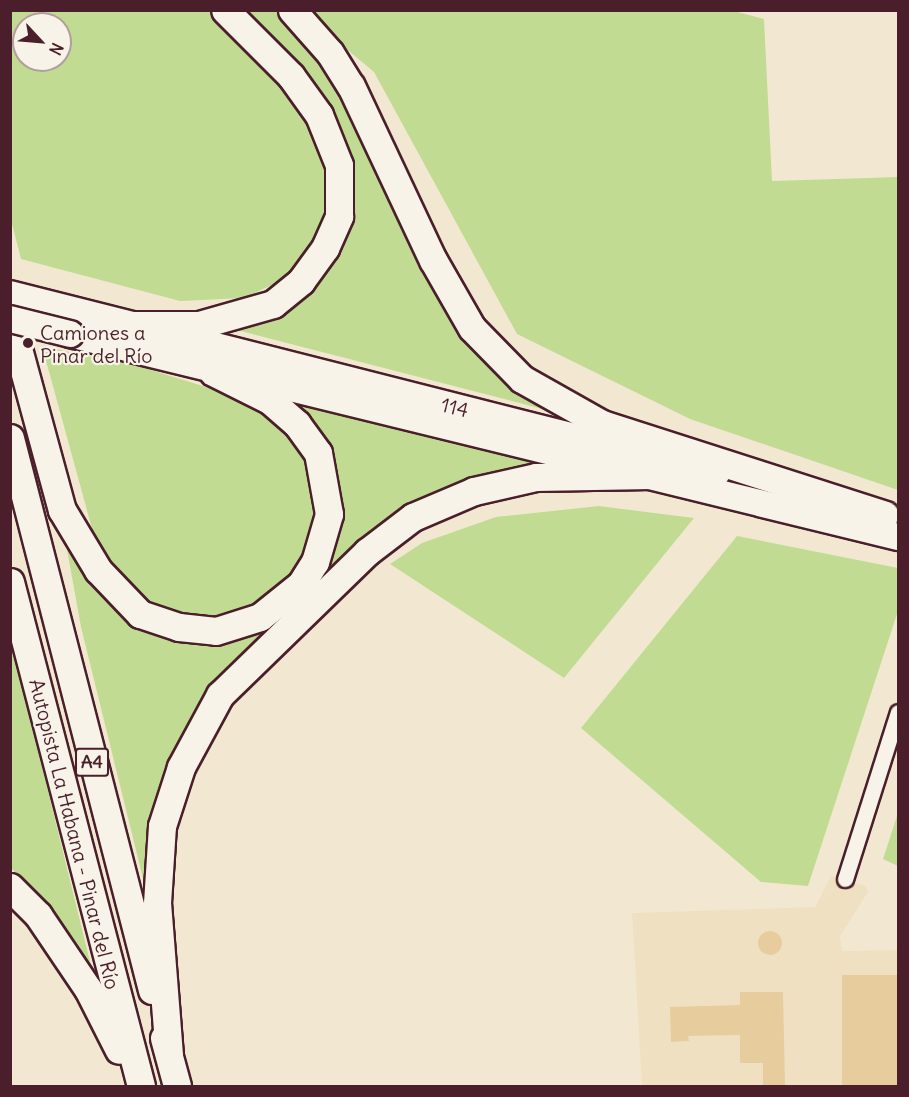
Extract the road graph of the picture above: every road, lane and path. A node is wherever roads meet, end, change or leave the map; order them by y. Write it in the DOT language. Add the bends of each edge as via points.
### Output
graph roads {
  1 [pos="225,10"];
  2 [pos="292,10"];
  3 [pos="10,294"];
  4 [pos="10,319"];
  5 [pos="70,322"];
  6 [pos="128,325"];
  7 [pos="213,372"];
  8 [pos="37,427"];
  9 [pos="10,438"];
  10 [pos="651,475"];
  11 [pos="894,524"];
  12 [pos="10,582"];
  13 [pos="53,615"];
  14 [pos="898,712"];
  15 [pos="845,879"];
  16 [pos="10,887"];
  17 [pos="169,1056"];
  18 [pos="140,1086"];
  19 [pos="177,1086"];
  1 -- 6 [label="highway" via="291,76 319,115 339,165 339,216 325,248 301,281 273,304 199,325"];
  2 -- 11 [label="highway" via="330,53 351,86 433,260 472,328 522,379 602,424"];
  3 -- 5 [label="highway, 114"];
  4 -- 5 [label="highway, 114, bridge"];
  4 -- 8 [label="highway"];
  5 -- 6 [label="highway, 114"];
  5 -- 7 [label="highway, 114"];
  6 -- 11 [label="highway, 114"];
  7 -- 8 [label="highway" via="271,401 292,418 318,453 328,514 315,562 301,584 278,606 231,628 216,631 178,627 140,614 123,601 62,510"];
  7 -- 10 [label="highway, 114"];
  8 -- 13 [label="highway"];
  9 -- 13 [label="highway, Autopista La Habana - Pinar del Río / A4"];
  10 -- 11 [label="highway, 114"];
  10 -- 17 [label="highway" via="536,477 443,502 413,517 367,552 228,687 190,748 162,826 158,903"];
  12 -- 18 [label="highway, Autopista La Habana - Pinar del Río / A4"];
  13 -- 17 [label="highway, Autopista La Habana - Pinar del Río / A4"];
  14 -- 15 [label="street"];
  16 -- 18 [label="highway" via="38,915 88,989"];
  17 -- 19 [label="highway, Autopista La Habana - Pinar del Río / A4"];
}
